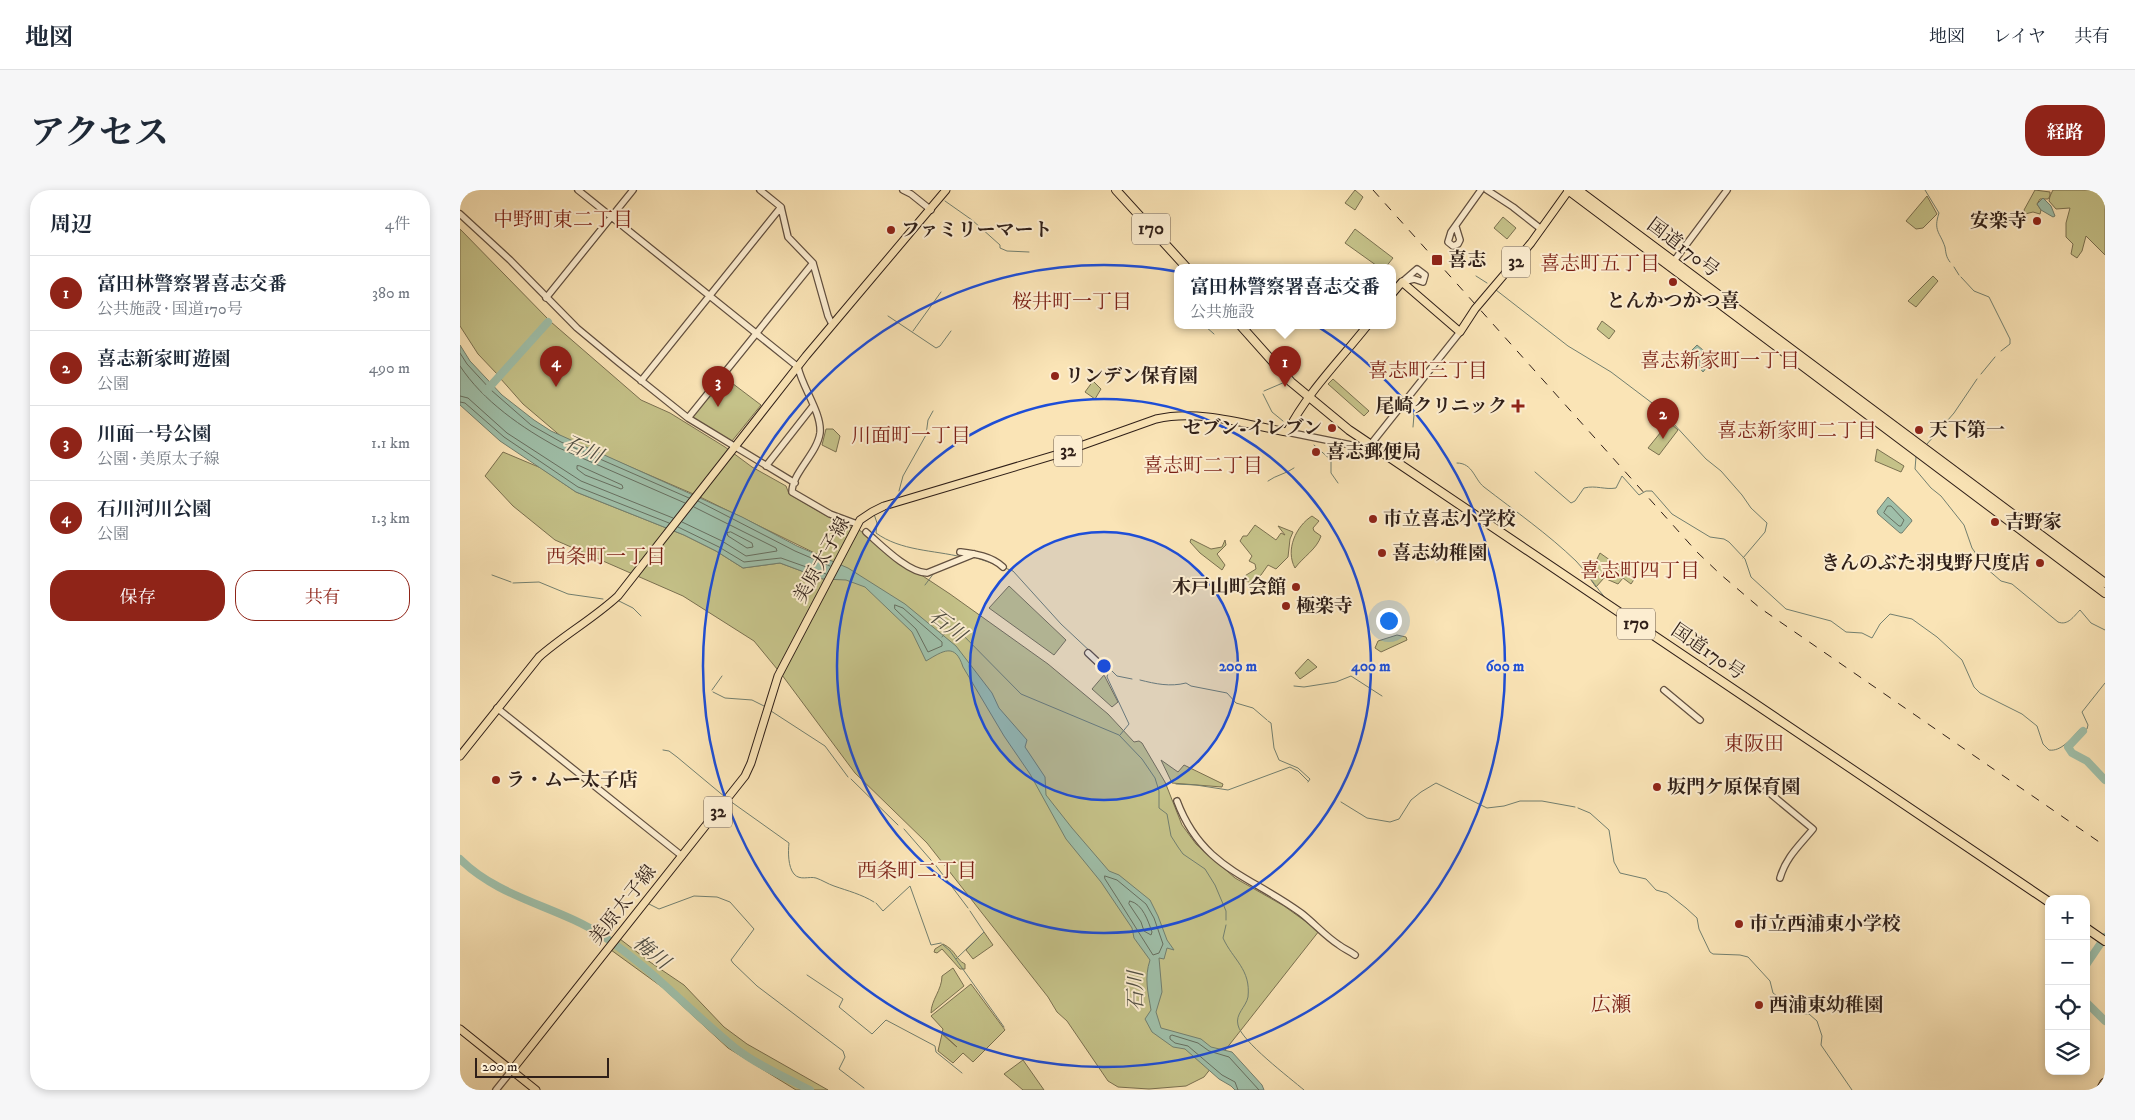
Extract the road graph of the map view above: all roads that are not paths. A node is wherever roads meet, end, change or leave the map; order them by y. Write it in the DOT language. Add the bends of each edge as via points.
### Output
graph roads {
  1 [pos="578,190"];
  2 [pos="633,190"];
  3 [pos="760,190"];
  4 [pos="903,190"];
  5 [pos="946,190"];
  6 [pos="1116,190"];
  7 [pos="1481,190"];
  8 [pos="1487,190"];
  9 [pos="1569,190"];
  10 [pos="1578,190"];
  11 [pos="1727,190"];
  12 [pos="781,207"];
  13 [pos="930,210"];
  14 [pos="460,214"];
  15 [pos="611,217"];
  16 [pos="1456,227"];
  17 [pos="1541,229"];
  18 [pos="813,263"];
  19 [pos="1183,264"];
  20 [pos="1672,264"];
  21 [pos="1396,289"];
  22 [pos="709,296"];
  23 [pos="546,298"];
  24 [pos="832,324"];
  25 [pos="1244,329"];
  26 [pos="1365,329"];
  27 [pos="1460,332"];
  28 [pos="756,333"];
  29 [pos="798,367"];
  30 [pos="641,381"];
  31 [pos="1309,398"];
  32 [pos="813,406"];
  33 [pos="688,418"];
  34 [pos="1287,432"];
  35 [pos="1371,444"];
  36 [pos="735,448"];
  37 [pos="766,466"];
  38 [pos="794,483"];
  39 [pos="857,525"];
  40 [pos="866,532"];
  41 [pos="960,552"];
  42 [pos="974,554"];
  43 [pos="1003,567"];
  44 [pos="2105,584"];
  45 [pos="2105,594"];
  46 [pos="1088,654"];
  47 [pos="1106,670"];
  48 [pos="1664,690"];
  49 [pos="497,708"];
  50 [pos="1700,720"];
  51 [pos="460,756"];
  52 [pos="1766,790"];
  53 [pos="1177,801"];
  54 [pos="682,856"];
  55 [pos="1780,878"];
  56 [pos="2045,899"];
  57 [pos="2090,931"];
  58 [pos="2103,939"];
  59 [pos="1355,955"];
  60 [pos="460,1029"];
  61 [pos="512,1070"];
  62 [pos="2105,1083"];
  63 [pos="496,1090"];
  64 [pos="536,1090"];
  65 [pos="2104,1090"];
  1 -- 15 [label="street"];
  2 -- 15 [label="street"];
  3 -- 12 [label="street"];
  4 -- 13 [label="street"];
  5 -- 13 [label="main road"];
  6 -- 19 [label="highway, 170"];
  7 -- 16 [label="street"];
  8 -- 17 [label="street"];
  9 -- 17 [label="main road, 32"];
  9 -- 20 [label="highway, 国道170号"];
  10 -- 20 [label="highway, 国道170号"];
  11 -- 20 [label="street"];
  12 -- 18 [label="street" via="788,238"];
  12 -- 22 [label="street"];
  13 -- 24 [label="main road"];
  14 -- 23 [label="street"];
  15 -- 22 [label="street"];
  15 -- 23 [label="street"];
  17 -- 27 [label="main road, 32"];
  18 -- 24 [label="street"];
  18 -- 28 [label="street"];
  20 -- 44 [label="highway, 国道170号"];
  20 -- 45 [label="highway, 国道170号"];
  21 -- 27 [label="main road" via="1402,282"];
  22 -- 28 [label="street"];
  22 -- 30 [label="street"];
  23 -- 30 [label="street" via="590,340"];
  24 -- 29 [label="main road"];
  25 -- 31 [label="highway, 国道170号 / 170"];
  26 -- 31 [label="main road"];
  27 -- 35 [label="street"];
  28 -- 29 [label="street"];
  28 -- 33 [label="street"];
  29 -- 32 [label="street"];
  29 -- 36 [label="main road"];
  30 -- 33 [label="street"];
  31 -- 34 [label="main road"];
  31 -- 35 [label="highway, 国道170号 / 170"];
  32 -- 37 [label="street"];
  32 -- 38 [label="street" via="820,433"];
  33 -- 36 [label="street"];
  34 -- 35 [label="street" via="1361,447"];
  34 -- 39 [label="main road, 美原太子線 / 32" via="1196,415 1168,416 1055,456 884,506"];
  35 -- 56 [label="highway, 国道170号 / 170"];
  36 -- 37 [label="street"];
  36 -- 49 [label="main road" via="618,596 539,657"];
  37 -- 38 [label="street"];
  38 -- 39 [label="street" via="792,492"];
  39 -- 54 [label="main road, 美原太子線 / 32" via="781,672 748,770"];
  40 -- 42 [label="street" via="904,563 923,573"];
  41 -- 42 [label="street"];
  42 -- 43 [label="street" via="986,556"];
  46 -- 47 [label="street"];
  48 -- 50 [label="street"];
  49 -- 51 [label="main road"];
  49 -- 54 [label="street"];
  52 -- 55 [label="street" via="1812,829 1799,843"];
  53 -- 59 [label="street" via="1194,835 1218,860 1301,913 1339,946"];
  54 -- 61 [label="main road, 美原太子線 / 32"];
  57 -- 58 [label="highway"];
  60 -- 61 [label="main road"];
  61 -- 63 [label="street"];
  61 -- 64 [label="main road"];
  62 -- 65 [label="highway"];
}
